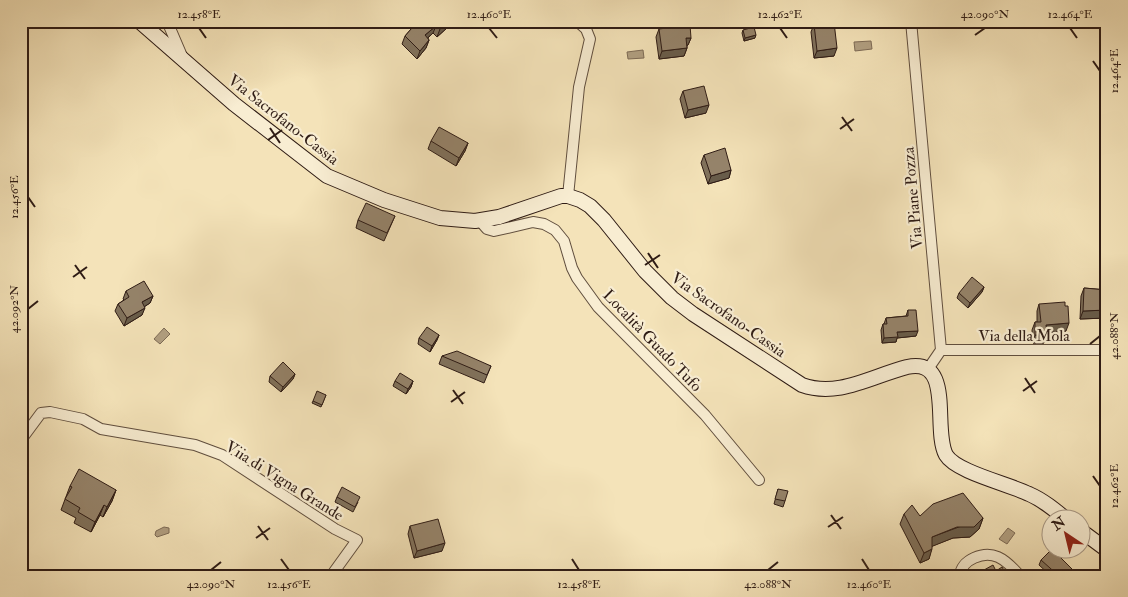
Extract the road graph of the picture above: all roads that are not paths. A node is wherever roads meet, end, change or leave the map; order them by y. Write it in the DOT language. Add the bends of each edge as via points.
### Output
graph roads {
  1 [pos="139,21"];
  2 [pos="167,21"];
  3 [pos="577,21"];
  4 [pos="911,21"];
  5 [pos="183,60"];
  6 [pos="568,196"];
  7 [pos="480,221"];
  8 [pos="941,350"];
  9 [pos="1107,350"];
  10 [pos="928,369"];
  11 [pos="21,440"];
  12 [pos="759,480"];
  13 [pos="1053,510"];
  14 [pos="1090,537"];
  15 [pos="1107,550"];
  16 [pos="331,576"];
  17 [pos="960,576"];
  18 [pos="1020,576"];
  1 -- 5 [label="street, Via Sacrofano-Cassia"];
  2 -- 5 [label="street"];
  3 -- 6 [label="street" via="586,29 590,39 579,87"];
  4 -- 8 [label="street, Via Piane Pozza"];
  5 -- 7 [label="street, Via Sacrofano-Cassia" via="326,176 421,213 454,220"];
  6 -- 7 [label="street, Via Sacrofano-Cassia"];
  6 -- 10 [label="street, Via Sacrofano-Cassia" via="596,212 654,281 678,303 802,385 835,389 907,367"];
  7 -- 12 [label="street, Località Guado Tufo" via="494,231 533,222 555,230 564,241 577,278 598,307 705,415"];
  8 -- 9 [label="street, Via della Mola"];
  8 -- 10 [label="street"];
  10 -- 13 [label="street" via="938,388 942,442 950,460 961,468 1034,496"];
  11 -- 16 [label="street, Viia di Vigna Grande" via="41,413 50,412 83,420 101,429 196,445 222,455 335,530 357,540"];
  14 -- 15 [label="street"];
  17 -- 18 [label="street" via="962,566 968,561 992,556 1004,560"];
}
